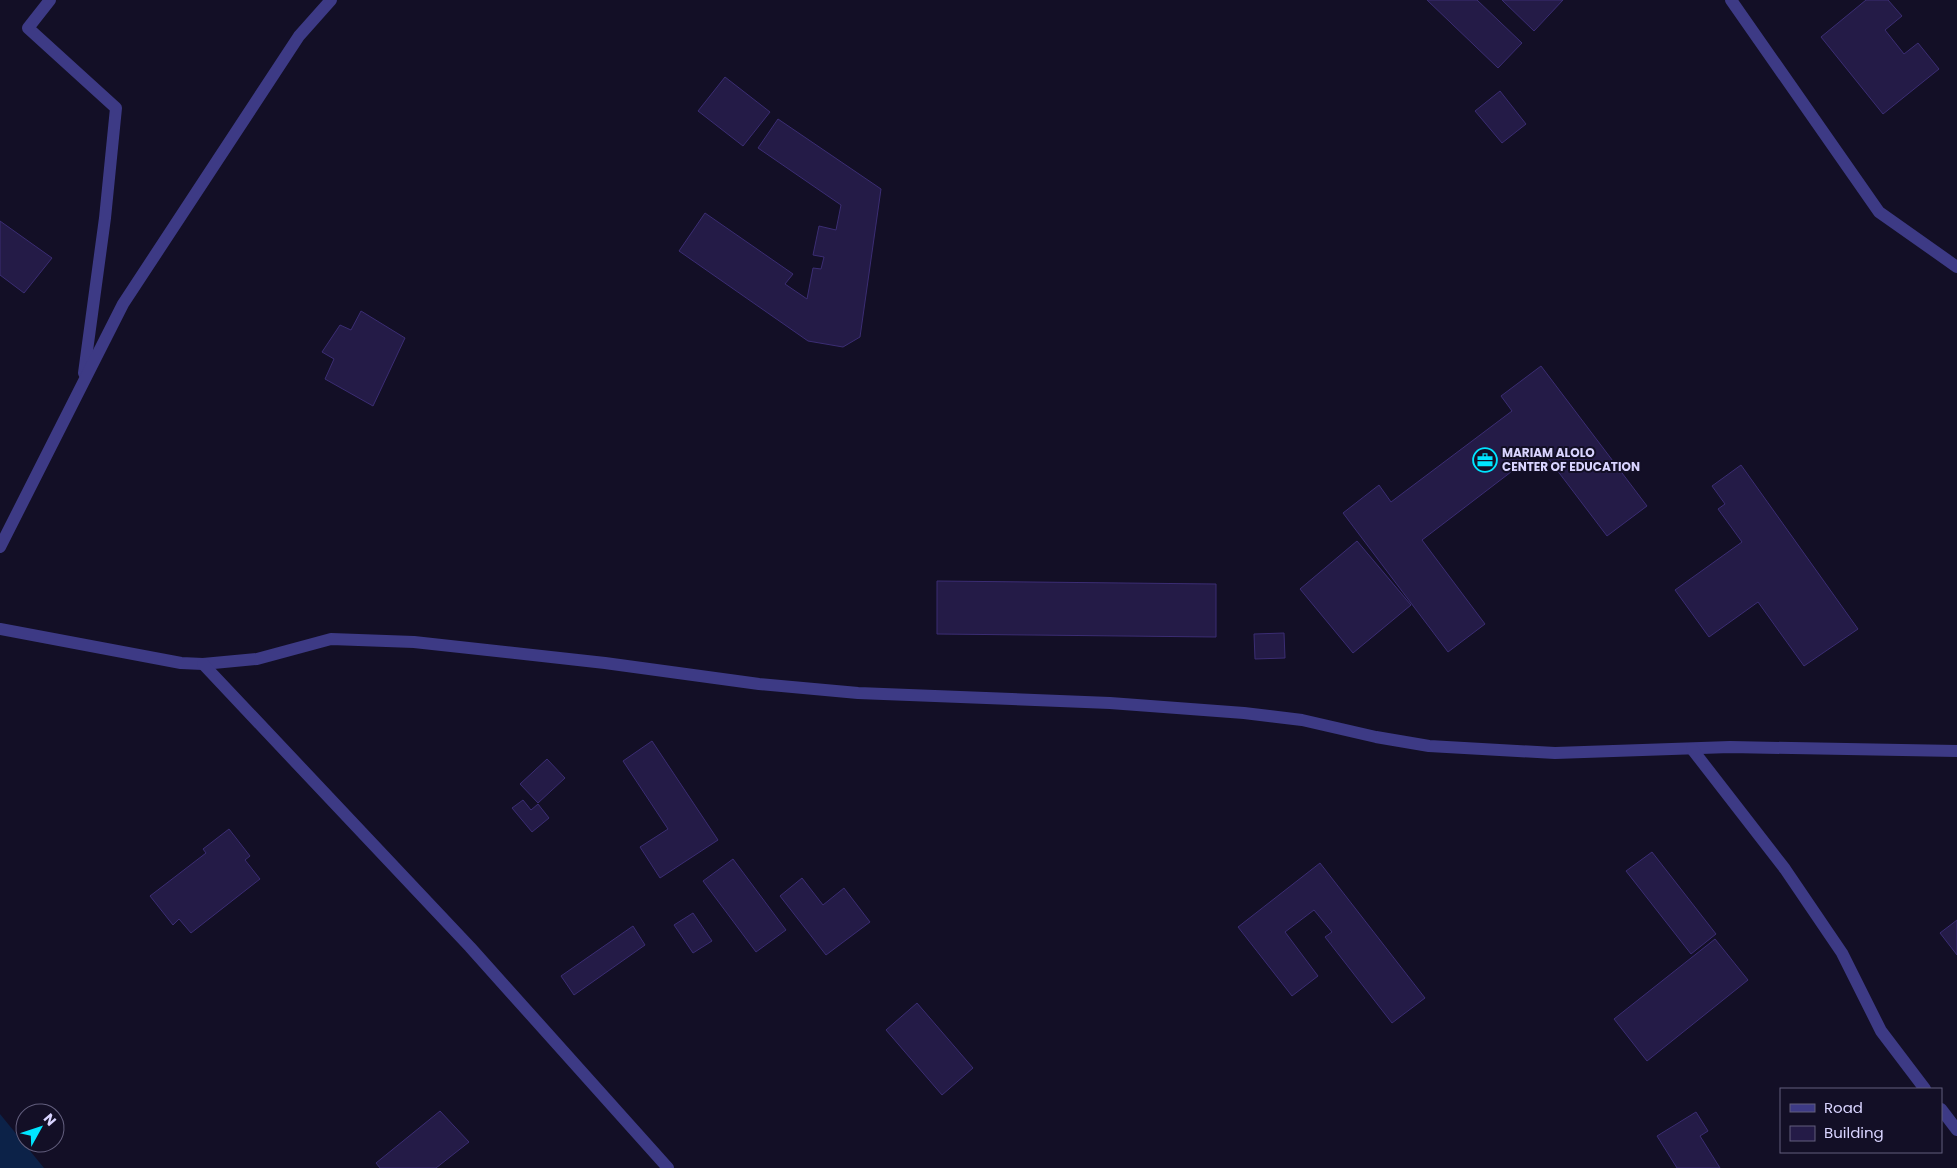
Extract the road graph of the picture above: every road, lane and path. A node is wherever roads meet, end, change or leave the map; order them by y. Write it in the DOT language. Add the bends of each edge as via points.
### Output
graph roads {
  1 [pos="50,0"];
  2 [pos="331,0"];
  3 [pos="1730,0"];
  4 [pos="1957,267"];
  5 [pos="82,384"];
  6 [pos="0,547"];
  7 [pos="0,629"];
  8 [pos="203,664"];
  9 [pos="1692,749"];
  10 [pos="1957,751"];
  11 [pos="1925,1088"];
  12 [pos="1942,1110"];
  13 [pos="1957,1130"];
  14 [pos="668,1168"];
  1 -- 5 [label="street" via="28,28 116,108 105,218"];
  2 -- 5 [label="street" via="299,36 123,304"];
  3 -- 4 [label="street" via="1879,212"];
  5 -- 6 [label="street"];
  7 -- 8 [label="street" via="181,663"];
  8 -- 9 [label="street" via="257,659 331,639 414,642 858,693 1244,712 1302,720 1429,746 1555,753"];
  8 -- 14 [label="street" via="470,947"];
  9 -- 10 [label="street"];
  9 -- 11 [label="street" via="1796,884 1842,953 1881,1030"];
  12 -- 13 [label="street"];
}
